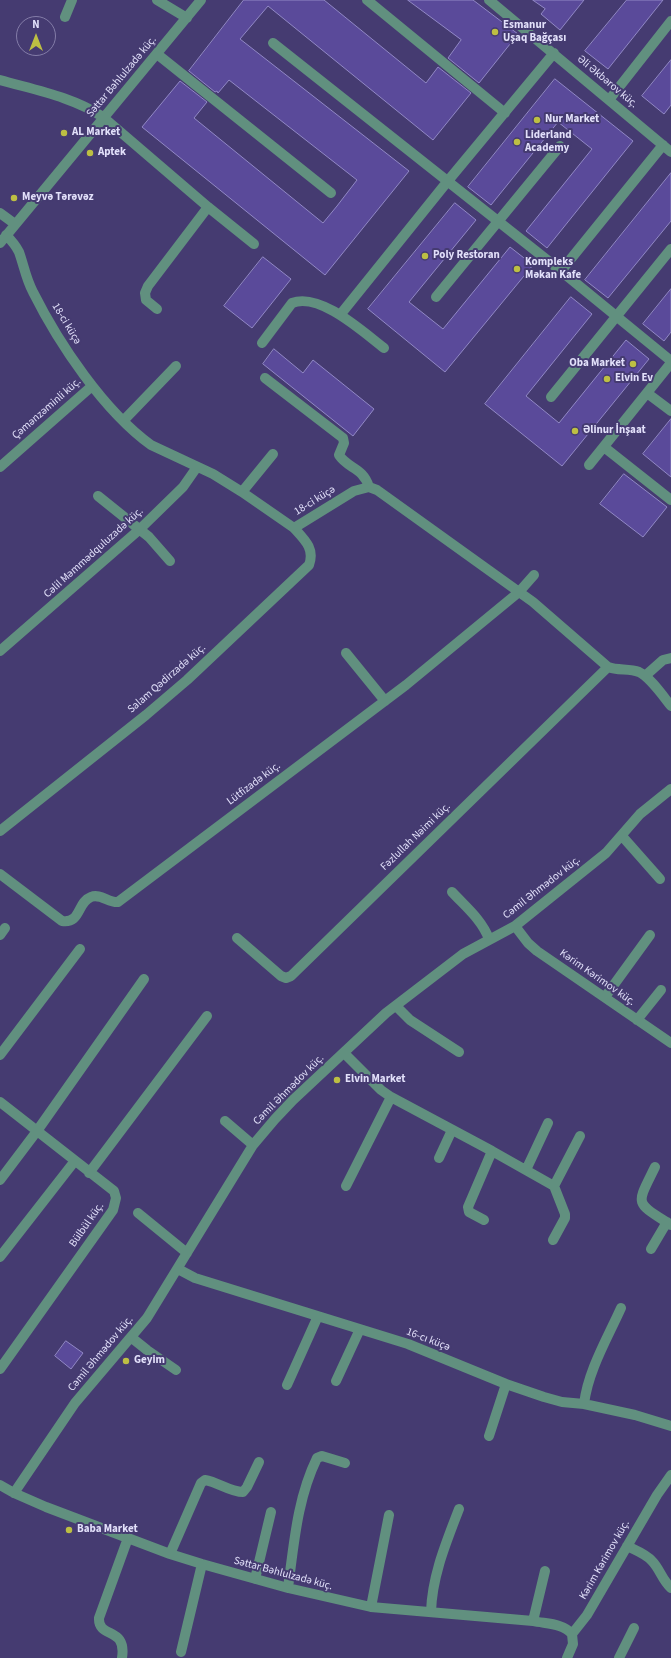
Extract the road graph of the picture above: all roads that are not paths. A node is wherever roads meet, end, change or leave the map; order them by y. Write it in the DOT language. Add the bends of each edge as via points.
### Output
graph roads {
  1 [pos="72,0"];
  2 [pos="157,0"];
  3 [pos="201,0"];
  4 [pos="367,0"];
  5 [pos="489,0"];
  6 [pos="64,17"];
  7 [pos="187,18"];
  8 [pos="671,22"];
  9 [pos="273,43"];
  10 [pos="554,53"];
  11 [pos="157,54"];
  12 [pos="0,80"];
  13 [pos="609,100"];
  14 [pos="505,112"];
  15 [pos="103,117"];
  16 [pos="662,145"];
  17 [pos="560,146"];
  18 [pos="671,152"];
  19 [pos="447,182"];
  20 [pos="331,193"];
  21 [pos="208,207"];
  22 [pos="0,213"];
  23 [pos="498,222"];
  24 [pos="15,224"];
  25 [pos="3,239"];
  26 [pos="254,244"];
  27 [pos="671,249"];
  28 [pos="560,271"];
  29 [pos="436,297"];
  30 [pos="157,309"];
  31 [pos="340,315"];
  32 [pos="616,317"];
  33 [pos="262,343"];
  34 [pos="384,348"];
  35 [pos="671,362"];
  36 [pos="176,366"];
  37 [pos="265,378"];
  38 [pos="92,386"];
  39 [pos="647,393"];
  40 [pos="551,397"];
  41 [pos="671,411"];
  42 [pos="124,420"];
  43 [pos="604,447"];
  44 [pos="273,454"];
  45 [pos="589,465"];
  46 [pos="0,467"];
  47 [pos="197,467"];
  48 [pos="369,487"];
  49 [pos="242,492"];
  50 [pos="98,496"];
  51 [pos="671,500"];
  52 [pos="294,528"];
  53 [pos="140,529"];
  54 [pos="170,561"];
  55 [pos="534,575"];
  56 [pos="519,592"];
  57 [pos="0,651"];
  58 [pos="346,653"];
  59 [pos="671,658"];
  60 [pos="608,667"];
  61 [pos="645,676"];
  62 [pos="385,701"];
  63 [pos="671,706"];
  64 [pos="671,789"];
  65 [pos="2,826"];
  66 [pos="622,836"];
  67 [pos="0,874"];
  68 [pos="660,880"];
  69 [pos="452,892"];
  70 [pos="515,926"];
  71 [pos="650,935"];
  72 [pos="237,938"];
  73 [pos="489,939"];
  74 [pos="80,949"];
  75 [pos="144,979"];
  76 [pos="661,990"];
  77 [pos="605,997"];
  78 [pos="396,1006"];
  79 [pos="207,1016"];
  80 [pos="637,1020"];
  81 [pos="671,1043"];
  82 [pos="459,1052"];
  83 [pos="344,1053"];
  84 [pos="0,1055"];
  85 [pos="391,1097"];
  86 [pos="0,1102"];
  87 [pos="225,1121"];
  88 [pos="548,1123"];
  89 [pos="452,1130"];
  90 [pos="37,1131"];
  91 [pos="580,1136"];
  92 [pos="254,1145"];
  93 [pos="492,1151"];
  94 [pos="439,1158"];
  95 [pos="74,1162"];
  96 [pos="655,1167"];
  97 [pos="526,1170"];
  98 [pos="89,1172"];
  99 [pos="0,1180"];
  100 [pos="346,1186"];
  101 [pos="554,1186"];
  102 [pos="138,1213"];
  103 [pos="484,1220"];
  104 [pos="669,1223"];
  105 [pos="553,1240"];
  106 [pos="651,1249"];
  107 [pos="188,1253"];
  108 [pos="0,1257"];
  109 [pos="178,1269"];
  110 [pos="621,1308"];
  111 [pos="318,1316"];
  112 [pos="360,1329"];
  113 [pos="132,1338"];
  114 [pos="0,1369"];
  115 [pos="176,1370"];
  116 [pos="336,1381"];
  117 [pos="506,1384"];
  118 [pos="287,1385"];
  119 [pos="584,1404"];
  120 [pos="671,1426"];
  121 [pos="489,1436"];
  122 [pos="259,1462"];
  123 [pos="345,1463"];
  124 [pos="671,1475"];
  125 [pos="0,1485"];
  126 [pos="14,1493"];
  127 [pos="459,1509"];
  128 [pos="271,1512"];
  129 [pos="389,1515"];
  130 [pos="128,1538"];
  131 [pos="627,1546"];
  132 [pos="170,1554"];
  133 [pos="202,1564"];
  134 [pos="545,1571"];
  135 [pos="255,1579"];
  136 [pos="288,1588"];
  137 [pos="671,1588"];
  138 [pos="371,1606"];
  139 [pos="431,1612"];
  140 [pos="533,1621"];
  141 [pos="634,1628"];
  142 [pos="572,1634"];
  143 [pos="181,1652"];
  144 [pos="122,1658"];
  145 [pos="567,1658"];
  146 [pos="619,1658"];
  1 -- 6 [label="street"];
  2 -- 7 [label="street"];
  3 -- 7 [label="street, Səttar Bəhlulzadə küç."];
  4 -- 14 [label="street"];
  5 -- 10 [label="street, Əli Əkbərov küç."];
  7 -- 11 [label="street, Səttar Bəhlulzadə küç."];
  8 -- 13 [label="street"];
  9 -- 19 [label="street"];
  10 -- 13 [label="street, Əli Əkbərov küç."];
  10 -- 14 [label="street"];
  11 -- 15 [label="street, Səttar Bəhlulzadə küç."];
  11 -- 20 [label="street"];
  12 -- 15 [label="street" via="77,102"];
  13 -- 16 [label="street, Əli Əkbərov küç."];
  14 -- 19 [label="street"];
  15 -- 21 [label="street"];
  15 -- 24 [label="street, Səttar Bəhlulzadə küç."];
  16 -- 18 [label="street, Əli Əkbərov küç."];
  16 -- 28 [label="street"];
  17 -- 23 [label="street"];
  19 -- 23 [label="street"];
  19 -- 31 [label="street"];
  21 -- 26 [label="street"];
  21 -- 30 [label="street" via="148,286 146,300"];
  22 -- 24 [label="street"];
  23 -- 28 [label="street"];
  23 -- 29 [label="street"];
  24 -- 25 [label="street, Səttar Bəhlulzadə küç."];
  25 -- 38 [label="street, 18-ci küçə" via="18,252 26,279 37,300"];
  27 -- 32 [label="street"];
  28 -- 32 [label="street"];
  31 -- 33 [label="street" via="308,301 299,300 292,303"];
  31 -- 34 [label="street"];
  32 -- 35 [label="street"];
  32 -- 40 [label="street"];
  35 -- 39 [label="street"];
  36 -- 42 [label="street"];
  37 -- 48 [label="street" via="343,438 344,443 339,455 364,475"];
  38 -- 42 [label="street, 18-ci küçə"];
  38 -- 46 [label="street, Çəmənzəminli küç."];
  39 -- 41 [label="street"];
  39 -- 43 [label="street"];
  42 -- 47 [label="street, 18-ci küçə" via="151,445"];
  43 -- 45 [label="street"];
  43 -- 51 [label="street"];
  44 -- 49 [label="street"];
  47 -- 49 [label="street, 18-ci küçə"];
  47 -- 53 [label="street, Cəlil Məmmədquluzadə küç." via="183,487"];
  48 -- 52 [label="street, 18-ci küçə" via="354,491"];
  48 -- 56 [label="street" via="377,490"];
  49 -- 52 [label="street, 18-ci küçə"];
  50 -- 53 [label="street"];
  52 -- 65 [label="street, Salam Qədirzadə küç." via="311,550 309,565 187,680"];
  53 -- 54 [label="street"];
  53 -- 57 [label="street, Cəlil Məmmədquluzadə küç."];
  55 -- 56 [label="street, Lütfizadə küç."];
  56 -- 60 [label="street"];
  56 -- 62 [label="street, Lütfizadə küç."];
  58 -- 62 [label="street"];
  59 -- 61 [label="street" via="663,660"];
  60 -- 61 [label="street" via="638,672"];
  60 -- 72 [label="street, Fəzlullah Nəimi küç." via="291,976 281,976"];
  61 -- 63 [label="street"];
  62 -- 67 [label="street, Lütfizadə küç." via="118,902 92,896 73,919 68,922 62,921"];
  64 -- 66 [label="street, Cəmil Əhmədov küç." via="640,814"];
  66 -- 68 [label="street"];
  66 -- 70 [label="street, Cəmil Əhmədov küç."];
  69 -- 73 [label="street" via="485,928"];
  70 -- 73 [label="street, Cəmil Əhmədov küç."];
  70 -- 77 [label="street, Kərim Kərimov küç." via="537,951"];
  71 -- 77 [label="street"];
  73 -- 78 [label="street, Cəmil Əhmədov küç." via="463,954"];
  74 -- 84 [label="street"];
  75 -- 90 [label="street"];
  76 -- 80 [label="street"];
  77 -- 80 [label="street, Kərim Kərimov küç."];
  78 -- 82 [label="street" via="410,1020"];
  78 -- 83 [label="street, Cəmil Əhmədov küç."];
  79 -- 98 [label="street"];
  80 -- 81 [label="street, Kərim Kərimov küç."];
  83 -- 85 [label="street"];
  83 -- 92 [label="street, Cəmil Əhmədov küç." via="275,1119"];
  85 -- 89 [label="street"];
  85 -- 100 [label="street"];
  86 -- 90 [label="street, Bülbül küç."];
  87 -- 92 [label="street"];
  88 -- 97 [label="street"];
  89 -- 93 [label="street"];
  89 -- 94 [label="street"];
  90 -- 95 [label="street, Bülbül küç."];
  90 -- 99 [label="street"];
  91 -- 101 [label="street"];
  92 -- 107 [label="street, Cəmil Əhmədov küç."];
  93 -- 97 [label="street"];
  93 -- 103 [label="street" via="468,1207 469,1212"];
  95 -- 98 [label="street, Bülbül küç."];
  95 -- 108 [label="street"];
  96 -- 104 [label="street" via="641,1196 641,1202 645,1208"];
  97 -- 101 [label="street"];
  98 -- 114 [label="street, Bülbül küç." via="114,1191 116,1198 113,1210"];
  101 -- 105 [label="street" via="565,1218"];
  102 -- 107 [label="street"];
  104 -- 106 [label="street"];
  107 -- 109 [label="street, Cəmil Əhmədov küç."];
  109 -- 111 [label="street, 16-cı küçə" via="195,1278"];
  109 -- 113 [label="street, Cəmil Əhmədov küç."];
  110 -- 119 [label="street" via="591,1375"];
  111 -- 112 [label="street, 16-cı küçə"];
  111 -- 118 [label="street"];
  112 -- 116 [label="street"];
  112 -- 117 [label="street, 16-cı küçə" via="433,1354"];
  113 -- 115 [label="street"];
  113 -- 126 [label="street, Cəmil Əhmədov küç." via="75,1403"];
  117 -- 119 [label="street, 16-cı küçə" via="556,1400"];
  117 -- 121 [label="street"];
  119 -- 120 [label="street, 16-cı küçə" via="636,1415"];
  122 -- 132 [label="street" via="243,1492 212,1481 205,1480 201,1483"];
  123 -- 136 [label="street" via="322,1456 317,1458 312,1467 299,1512"];
  124 -- 131 [label="street, Kərim Kərimov küç."];
  125 -- 126 [label="street, Səttar Bəhlulzadə küç."];
  126 -- 130 [label="street, Səttar Bəhlulzadə küç."];
  127 -- 139 [label="street" via="440,1559 431,1598"];
  128 -- 135 [label="street"];
  129 -- 138 [label="street"];
  130 -- 132 [label="street, Səttar Bəhlulzadə küç."];
  130 -- 144 [label="street" via="99,1618 103,1630 119,1638 122,1643"];
  131 -- 137 [label="street" via="653,1561"];
  131 -- 142 [label="street, Kərim Kərimov küç." via="587,1615"];
  132 -- 133 [label="street, Səttar Bəhlulzadə küç."];
  133 -- 135 [label="street, Səttar Bəhlulzadə küç."];
  133 -- 143 [label="street"];
  134 -- 140 [label="street"];
  135 -- 136 [label="street, Səttar Bəhlulzadə küç."];
  136 -- 138 [label="street, Səttar Bəhlulzadə küç."];
  138 -- 139 [label="street, Səttar Bəhlulzadə küç."];
  139 -- 140 [label="street, Səttar Bəhlulzadə küç."];
  140 -- 142 [label="street, Səttar Bəhlulzadə küç." via="559,1626"];
  141 -- 146 [label="street"];
  142 -- 145 [label="street, Kərim Kərimov küç." via="573,1644"];
}
